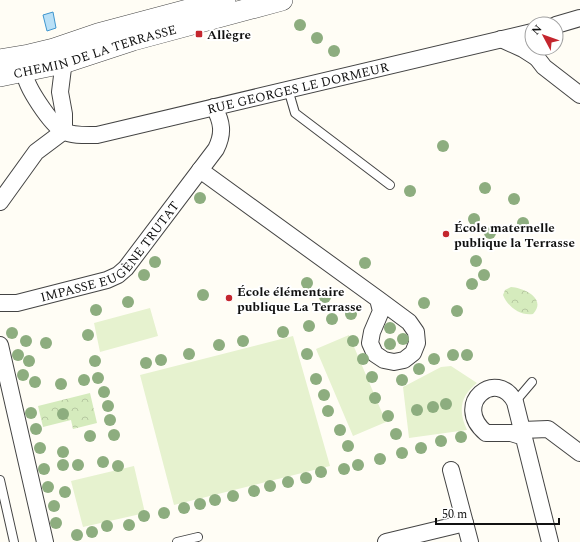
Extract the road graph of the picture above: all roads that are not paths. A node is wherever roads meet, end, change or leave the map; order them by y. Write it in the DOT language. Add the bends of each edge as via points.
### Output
graph roads {
  1 [pos="226,0"];
  2 [pos="282,0"];
  3 [pos="180,12"];
  4 [pos="580,18"];
  5 [pos="564,23"];
  6 [pos="524,34"];
  7 [pos="501,40"];
  8 [pos="524,49"];
  9 [pos="58,56"];
  10 [pos="539,56"];
  11 [pos="0,60"];
  12 [pos="27,64"];
  13 [pos="0,76"];
  14 [pos="288,89"];
  15 [pos="580,95"];
  16 [pos="214,107"];
  17 [pos="64,131"];
  18 [pos="200,170"];
  19 [pos="390,185"];
  20 [pos="0,202"];
  21 [pos="378,299"];
  22 [pos="0,304"];
  23 [pos="0,345"];
  24 [pos="532,382"];
  25 [pos="515,402"];
  26 [pos="523,434"];
  27 [pos="580,453"];
  28 [pos="451,470"];
  29 [pos="0,480"];
  30 [pos="465,523"];
  31 [pos="198,537"];
  32 [pos="14,542"];
  33 [pos="45,542"];
  34 [pos="177,542"];
  35 [pos="386,542"];
  36 [pos="470,542"];
  37 [pos="550,542"];
  1 -- 3 [label="street, CHEMIN DE LA TERRASSE"];
  2 -- 3 [label="street, CHEMIN DE LA TERRASSE"];
  3 -- 9 [label="street, CHEMIN DE LA TERRASSE" via="126,42"];
  4 -- 5 [label="street"];
  6 -- 7 [label="street, RUE GEORGES LE DORMEUR"];
  7 -- 8 [label="street"];
  7 -- 14 [label="street, RUE GEORGES LE DORMEUR"];
  9 -- 12 [label="street, CHEMIN DE LA TERRASSE"];
  9 -- 17 [label="street" via="63,74 60,92"];
  10 -- 15 [label="street" via="556,78"];
  11 -- 12 [label="street, CHEMIN DE LA TERRASSE"];
  12 -- 13 [label="street, CHEMIN DE LA TERRASSE"];
  12 -- 17 [label="street" via="27,83 51,120"];
  14 -- 16 [label="street, RUE GEORGES LE DORMEUR"];
  14 -- 19 [label="lane" via="295,113"];
  16 -- 17 [label="street, RUE GEORGES LE DORMEUR" via="97,135"];
  16 -- 18 [label="street, IMPASSE EUGÈNE TRUTAT" via="219,116 222,137"];
  17 -- 20 [label="street" via="36,152"];
  18 -- 21 [label="street"];
  18 -- 22 [label="street, IMPASSE EUGÈNE TRUTAT" via="118,275 17,303"];
  23 -- 33 [label="street"];
  24 -- 25 [label="lane"];
  25 -- 26 [label="street"];
  25 -- 26 [label="street" via="511,395 502,389 491,387 480,392 473,402 473,415 477,426 486,434"];
  26 -- 27 [label="street" via="548,429"];
  26 -- 37 [label="street"];
  28 -- 30 [label="street"];
  29 -- 32 [label="lane"];
  30 -- 35 [label="street"];
  30 -- 36 [label="street"];
  31 -- 34 [label="lane"];
}
